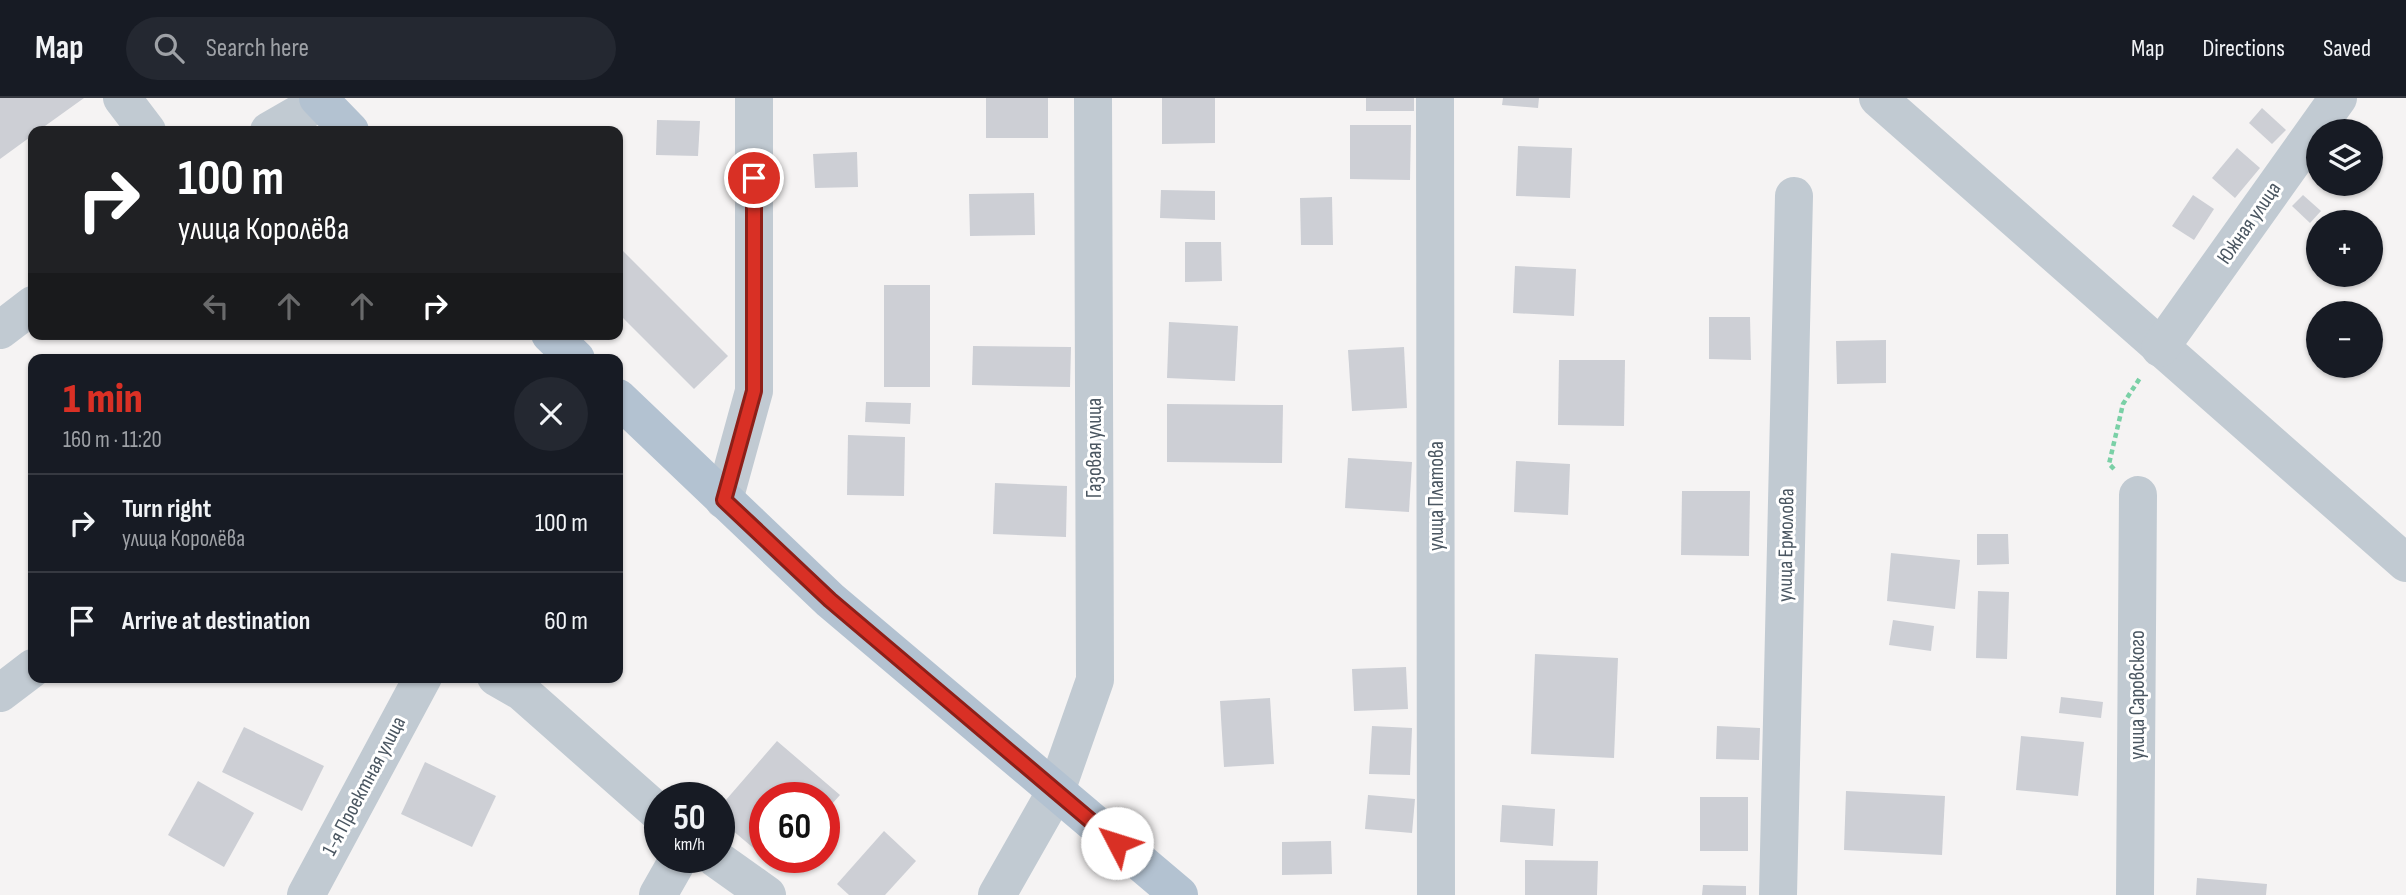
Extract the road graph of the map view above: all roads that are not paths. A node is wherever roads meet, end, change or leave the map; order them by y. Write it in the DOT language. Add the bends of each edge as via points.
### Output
graph roads {
  1 [pos="122,98"];
  2 [pos="754,98"];
  3 [pos="1093,98"];
  4 [pos="1435,98"];
  5 [pos="1878,98"];
  6 [pos="2338,98"];
  7 [pos="320,99"];
  8 [pos="143,126"];
  9 [pos="277,126"];
  10 [pos="345,126"];
  11 [pos="1794,196"];
  12 [pos="28,309"];
  13 [pos="0,330"];
  14 [pos="556,340"];
  15 [pos="2160,348"];
  16 [pos="571,354"];
  17 [pos="623,403"];
  18 [pos="2138,495"];
  19 [pos="724,500"];
  20 [pos="2406,563"];
  21 [pos="28,672"];
  22 [pos="419,683"];
  23 [pos="506,683"];
  24 [pos="0,693"];
  25 [pos="1056,791"];
  26 [pos="644,800"];
  27 [pos="735,872"];
  28 [pos="670,873"];
  29 [pos="306,895"];
  30 [pos="657,895"];
  31 [pos="767,895"];
  32 [pos="997,895"];
  33 [pos="1179,895"];
  34 [pos="1436,895"];
  35 [pos="1778,895"];
  36 [pos="2135,895"];
  1 -- 8 [label="street"];
  2 -- 19 [label="street" via="754,391"];
  3 -- 25 [label="street, Газовая улица" via="1094,680"];
  4 -- 34 [label="street, улица Платова"];
  5 -- 15 [label="street"];
  6 -- 15 [label="street, Южная улица"];
  7 -- 9 [label="street"];
  7 -- 10 [label="main road"];
  11 -- 35 [label="street, улица Ермолова"];
  12 -- 13 [label="street"];
  14 -- 16 [label="main road"];
  15 -- 20 [label="street"];
  17 -- 19 [label="main road"];
  18 -- 36 [label="street, улица Саровского"];
  19 -- 25 [label="main road" via="830,600"];
  21 -- 24 [label="street"];
  22 -- 29 [label="street, 1-я Проектная улица"];
  23 -- 26 [label="street"];
  25 -- 32 [label="street, Газовая улица"];
  25 -- 33 [label="main road"];
  27 -- 31 [label="street"];
  28 -- 30 [label="street"];
}
